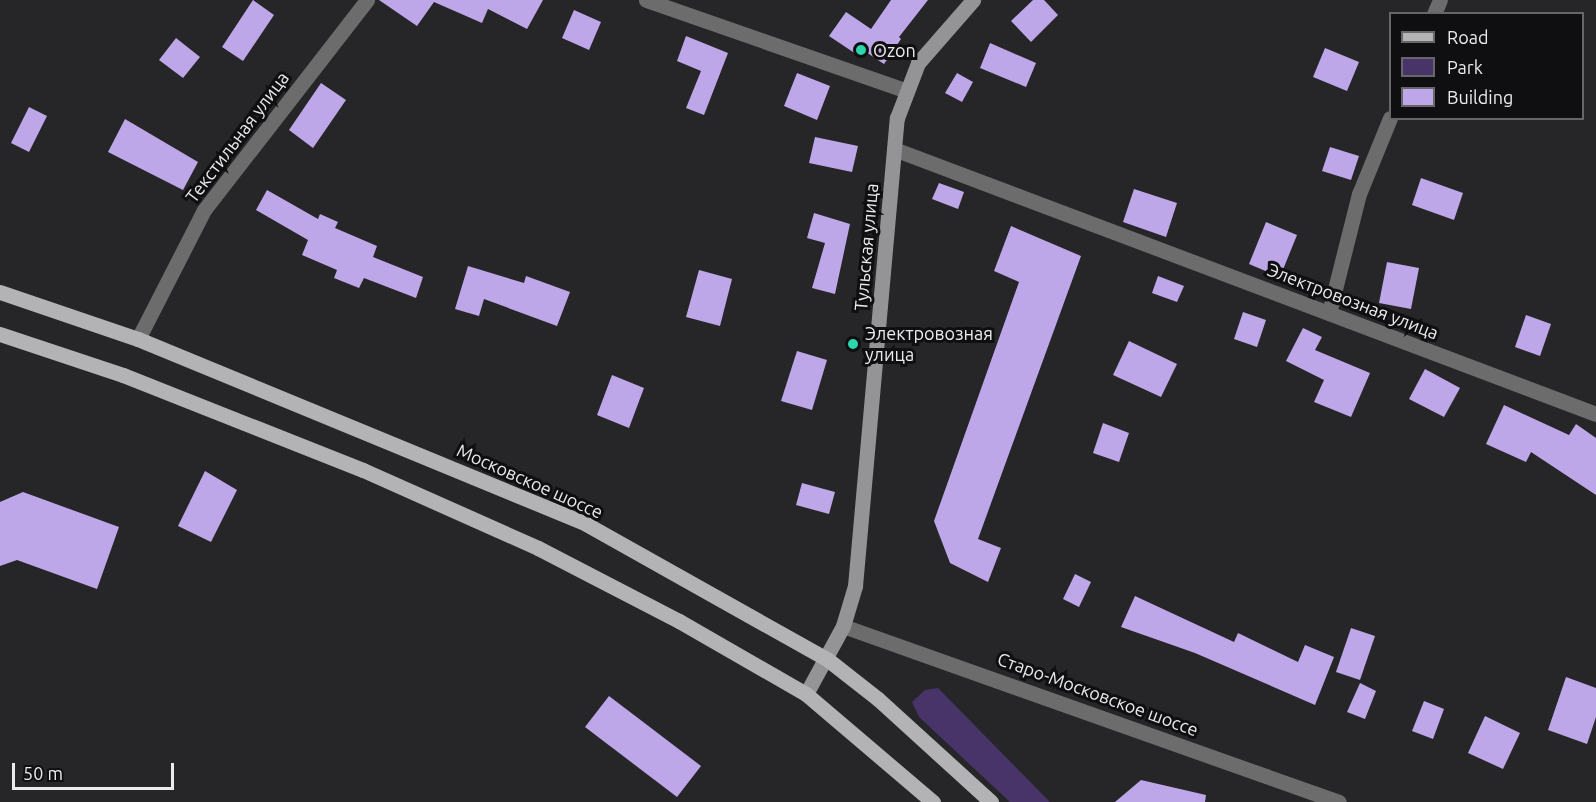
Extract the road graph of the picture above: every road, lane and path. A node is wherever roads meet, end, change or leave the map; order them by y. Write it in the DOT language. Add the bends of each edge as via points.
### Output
graph roads {
  1 [pos="367,0"];
  2 [pos="646,0"];
  3 [pos="973,0"];
  4 [pos="905,90"];
  5 [pos="1389,120"];
  6 [pos="894,149"];
  7 [pos="0,292"];
  8 [pos="1329,313"];
  9 [pos="0,334"];
  10 [pos="138,339"];
  11 [pos="1596,414"];
  12 [pos="843,626"];
  13 [pos="826,659"];
  14 [pos="806,694"];
  15 [pos="933,802"];
  16 [pos="991,802"];
  17 [pos="1339,802"];
  1 -- 10 [label="street, Текстильная улица" via="204,210"];
  2 -- 4 [label="street"];
  3 -- 4 [label="main road, Тульская улица" via="918,63"];
  4 -- 6 [label="main road, Тульская улица"];
  5 -- 8 [label="street" via="1359,194"];
  6 -- 8 [label="street, Электровозная улица"];
  6 -- 12 [label="main road, Тульская улица" via="858,563"];
  7 -- 10 [label="main road, Московское шоссе"];
  8 -- 11 [label="street, Электровозная улица"];
  9 -- 14 [label="main road" via="123,375 341,462 516,538 680,621"];
  10 -- 13 [label="main road, Московское шоссе" via="586,525"];
  12 -- 13 [label="main road, Тульская улица"];
  12 -- 17 [label="street, Старо-Московское шоссе"];
  13 -- 14 [label="main road, Тульская улица"];
  13 -- 16 [label="main road, Московское шоссе" via="878,699"];
  14 -- 15 [label="main road"];
}
